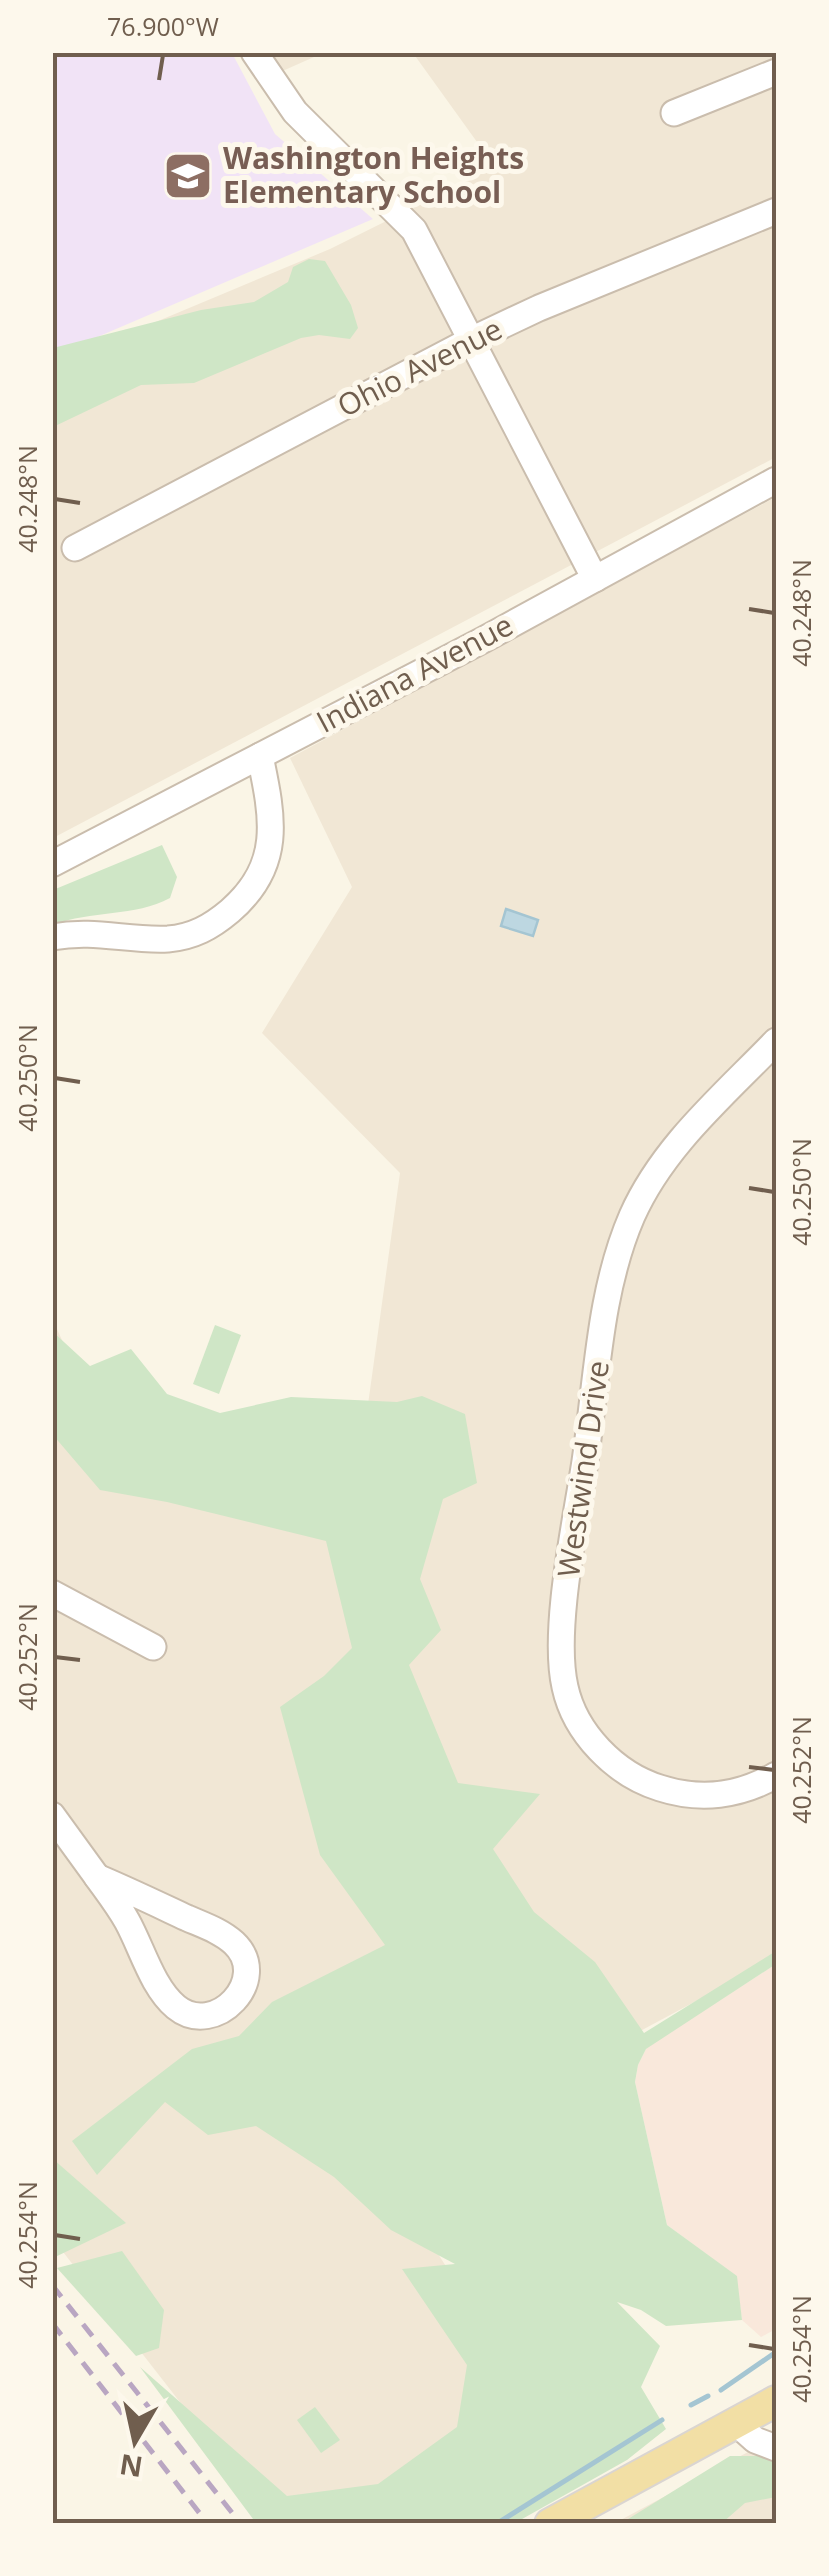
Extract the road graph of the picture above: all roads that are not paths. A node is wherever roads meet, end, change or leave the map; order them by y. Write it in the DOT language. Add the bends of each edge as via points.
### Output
graph roads {
  1 [pos="254,52"];
  2 [pos="776,72"];
  3 [pos="674,114"];
  4 [pos="776,211"];
  5 [pos="471,340"];
  6 [pos="776,480"];
  7 [pos="75,548"];
  8 [pos="595,579"];
  9 [pos="260,756"];
  10 [pos="56,854"];
  11 [pos="52,938"];
  12 [pos="776,1042"];
  13 [pos="52,1593"];
  14 [pos="153,1646"];
  15 [pos="776,1776"];
  16 [pos="52,1815"];
  17 [pos="97,1876"];
  18 [pos="776,2401"];
  19 [pos="736,2422"];
  20 [pos="776,2448"];
  21 [pos="550,2524"];
  1 -- 5 [label="street" via="295,112 414,230"];
  2 -- 3 [label="street"];
  4 -- 5 [label="street, Ohio Avenue"];
  5 -- 7 [label="street, Ohio Avenue"];
  5 -- 8 [label="street"];
  6 -- 8 [label="street, Indiana Avenue"];
  8 -- 9 [label="street, Indiana Avenue"];
  9 -- 10 [label="street, Indiana Avenue"];
  9 -- 11 [label="street" via="270,846 244,899 217,922 182,938 103,932"];
  12 -- 15 [label="street, Westwind Drive" via="667,1156 624,1237 606,1311 561,1660 579,1722 604,1754 636,1778 700,1796 740,1791"];
  13 -- 14 [label="street"];
  16 -- 17 [label="street"];
  17 -- 17 [label="street" via="233,1942 246,1972 233,2004 211,2015 178,2010"];
  18 -- 19 [label="main road"];
  19 -- 20 [label="street" via="754,2440"];
  19 -- 21 [label="main road"];
}
